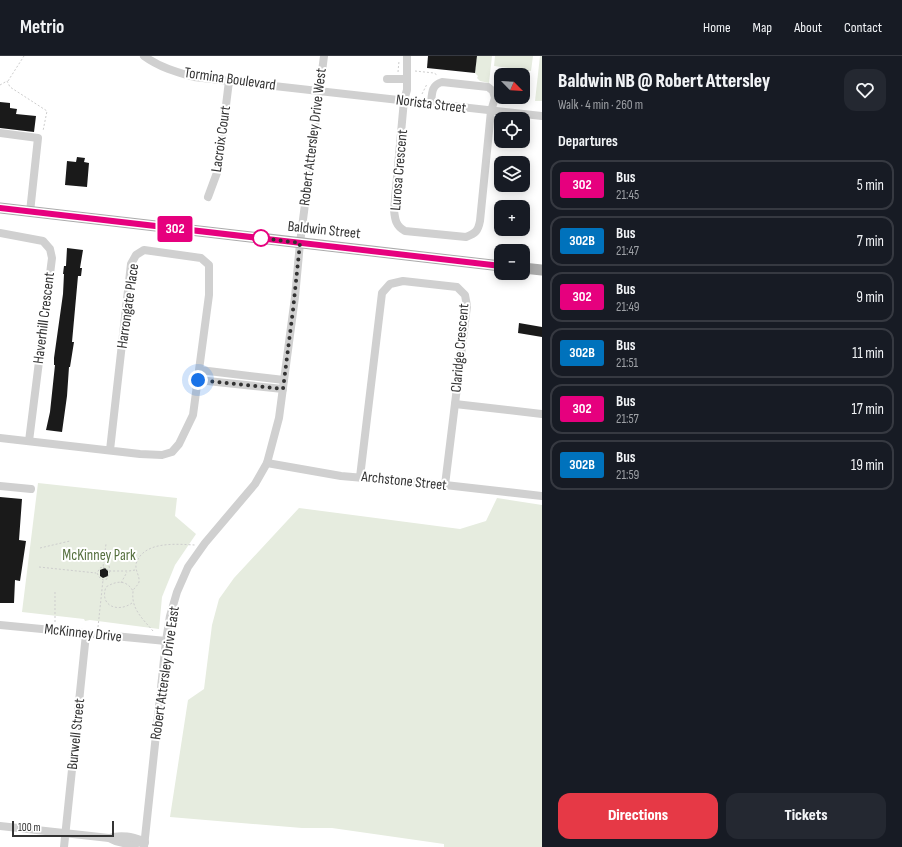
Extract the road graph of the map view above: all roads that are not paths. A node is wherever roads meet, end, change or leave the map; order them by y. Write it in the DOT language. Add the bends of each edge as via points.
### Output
graph roads {
  1 [pos="144,56"];
  2 [pos="324,56"];
  3 [pos="407,56"];
  4 [pos="387,79"];
  5 [pos="406,79"];
  6 [pos="229,81"];
  7 [pos="320,90"];
  8 [pos="404,100"];
  9 [pos="430,104"];
  10 [pos="491,111"];
  11 [pos="542,116"];
  12 [pos="0,133"];
  13 [pos="208,197"];
  14 [pos="0,208"];
  15 [pos="30,212"];
  16 [pos="0,233"];
  17 [pos="300,243"];
  18 [pos="494,265"];
  19 [pos="530,269"];
  20 [pos="542,270"];
  21 [pos="200,370"];
  22 [pos="198,380"];
  23 [pos="284,380"];
  24 [pos="283,389"];
  25 [pos="455,404"];
  26 [pos="542,414"];
  27 [pos="0,438"];
  28 [pos="30,442"];
  29 [pos="110,450"];
  30 [pos="266,463"];
  31 [pos="360,477"];
  32 [pos="445,485"];
  33 [pos="0,486"];
  34 [pos="31,489"];
  35 [pos="542,496"];
  36 [pos="0,625"];
  37 [pos="86,634"];
  38 [pos="166,641"];
  39 [pos="0,826"];
  40 [pos="66,833"];
  41 [pos="144,844"];
  42 [pos="64,847"];
  1 -- 6 [label="street, Tormina Boulevard" via="151,62 171,70"];
  2 -- 7 [label="street, Robert Attersley Drive West"];
  3 -- 5 [label="street"];
  4 -- 5 [label="street"];
  5 -- 8 [label="street"];
  6 -- 7 [label="street, Tormina Boulevard"];
  6 -- 13 [label="street, Lacroix Court" via="218,170"];
  7 -- 8 [label="street, Norista Street"];
  7 -- 17 [label="street, Robert Attersley Drive West"];
  8 -- 9 [label="street, Norista Street"];
  8 -- 10 [label="street, Lurosa Crescent" via="395,222 405,231 418,233 466,237 475,234 480,221"];
  9 -- 10 [label="street, Norista Street"];
  9 -- 10 [label="street" via="433,88 442,82 488,87 493,91 495,98"];
  10 -- 11 [label="street, Norista Street"];
  12 -- 15 [label="street" via="38,138"];
  14 -- 15 [label="main road, Baldwin Street"];
  15 -- 17 [label="main road, Baldwin Street"];
  16 -- 28 [label="street, Haverhill Crescent" via="43,241 50,249 52,258"];
  17 -- 18 [label="main road, Baldwin Street"];
  17 -- 23 [label="street, Robert Attersley Drive East"];
  19 -- 20 [label="main road"];
  21 -- 22 [label="street, Harrongate Place"];
  21 -- 23 [label="street"];
  21 -- 29 [label="street, Harrongate Place" via="209,295 209,265 201,258 144,250 136,255 131,264"];
  22 -- 24 [label="street"];
  22 -- 29 [label="street, Harrongate Place" via="193,415 179,444 172,452 162,454"];
  23 -- 24 [label="street, Robert Attersley Drive East"];
  24 -- 30 [label="street, Robert Attersley Drive East" via="279,418"];
  25 -- 26 [label="street"];
  25 -- 31 [label="street, Claridge Crescent" via="467,306 465,295 457,287 403,281 390,284 382,293"];
  25 -- 32 [label="street, Claridge Crescent"];
  27 -- 28 [label="street, Harrongate Place"];
  28 -- 29 [label="street, Harrongate Place"];
  30 -- 31 [label="street, Archstone Street"];
  30 -- 38 [label="street, Robert Attersley Drive East" via="255,484 188,567 177,592"];
  31 -- 32 [label="street, Archstone Street"];
  32 -- 35 [label="street, Archstone Street"];
  33 -- 34 [label="street"];
  36 -- 37 [label="street, McKinney Drive"];
  37 -- 38 [label="street, McKinney Drive"];
  37 -- 40 [label="street, Burwell Street"];
  38 -- 41 [label="street, Robert Attersley Drive East"];
  39 -- 40 [label="street"];
  40 -- 41 [label="street" via="110,838 118,835 132,837"];
  40 -- 42 [label="street, Burwell Street"];
}
